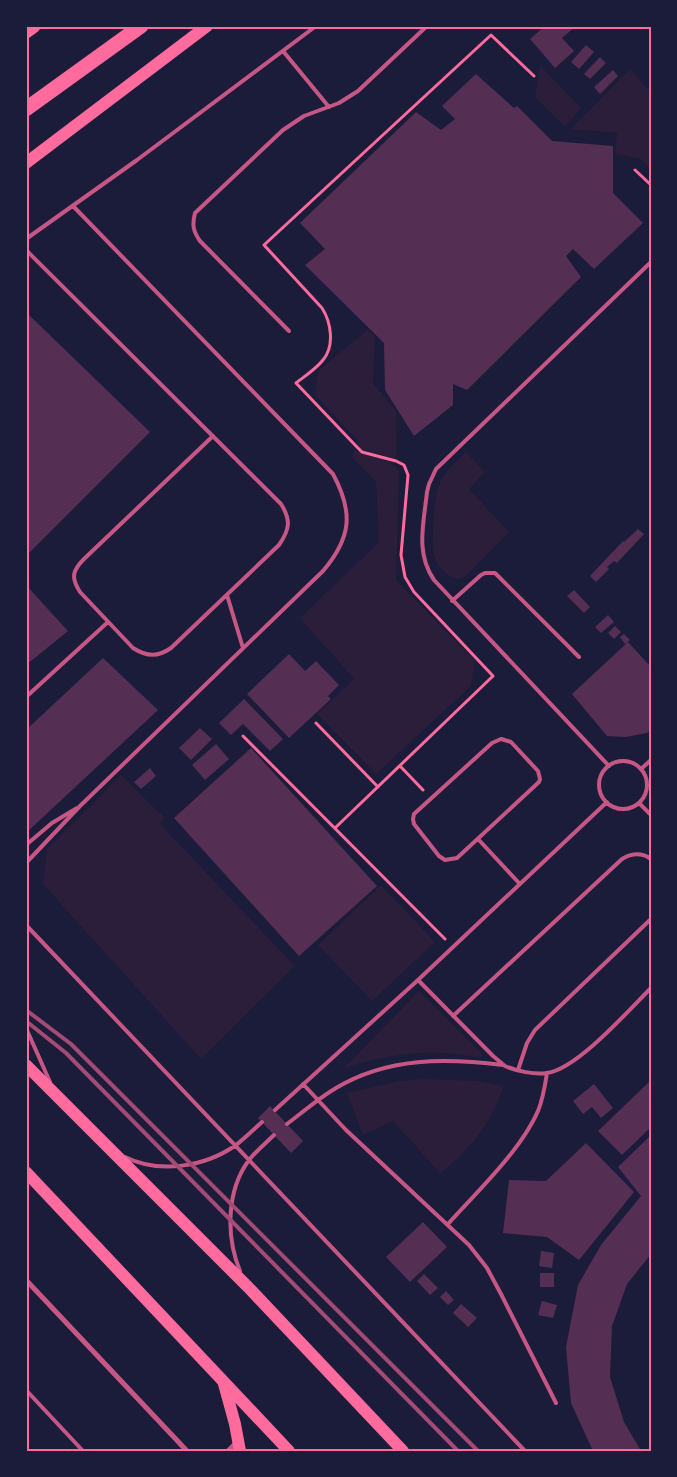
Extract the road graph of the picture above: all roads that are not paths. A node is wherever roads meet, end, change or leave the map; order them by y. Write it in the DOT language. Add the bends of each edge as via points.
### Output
graph roads {
  1 [pos="33,26"];
  2 [pos="142,26"];
  3 [pos="207,26"];
  4 [pos="316,26"];
  5 [pos="427,26"];
  6 [pos="26,31"];
  7 [pos="283,51"];
  8 [pos="329,106"];
  9 [pos="26,109"];
  10 [pos="26,163"];
  11 [pos="73,206"];
  12 [pos="26,239"];
  13 [pos="26,250"];
  14 [pos="651,262"];
  15 [pos="289,331"];
  16 [pos="213,436"];
  17 [pos="227,595"];
  18 [pos="452,601"];
  19 [pos="108,622"];
  20 [pos="243,648"];
  21 [pos="579,658"];
  22 [pos="26,697"];
  23 [pos="651,760"];
  24 [pos="609,766"];
  25 [pos="641,769"];
  26 [pos="607,802"];
  27 [pos="639,803"];
  28 [pos="80,806"];
  29 [pos="651,815"];
  30 [pos="478,839"];
  31 [pos="26,845"];
  32 [pos="651,859"];
  33 [pos="26,863"];
  34 [pos="519,883"];
  35 [pos="651,919"];
  36 [pos="26,925"];
  37 [pos="418,980"];
  38 [pos="651,988"];
  39 [pos="453,1016"];
  40 [pos="26,1028"];
  41 [pos="26,1065"];
  42 [pos="505,1066"];
  43 [pos="518,1070"];
  44 [pos="547,1073"];
  45 [pos="303,1084"];
  46 [pos="56,1096"];
  47 [pos="318,1100"];
  48 [pos="274,1110"];
  49 [pos="262,1122"];
  50 [pos="287,1124"];
  51 [pos="274,1134"];
  52 [pos="236,1145"];
  53 [pos="112,1150"];
  54 [pos="249,1160"];
  55 [pos="26,1172"];
  56 [pos="448,1224"];
  57 [pos="26,1280"];
  58 [pos="248,1287"];
  59 [pos="222,1380"];
  60 [pos="26,1390"];
  61 [pos="556,1403"];
  62 [pos="239,1446"];
  63 [pos="83,1451"];
  64 [pos="187,1451"];
  65 [pos="228,1451"];
  66 [pos="290,1451"];
  67 [pos="403,1451"];
  68 [pos="525,1451"];
  1 -- 6 [label="highway"];
  2 -- 9 [label="highway"];
  3 -- 10 [label="main road"];
  4 -- 7 [label="lane"];
  5 -- 8 [label="lane" via="358,91"];
  7 -- 8 [label="lane"];
  7 -- 11 [label="lane"];
  8 -- 15 [label="lane" via="304,116 283,130 195,213 193,223 194,233 200,241"];
  11 -- 12 [label="lane"];
  11 -- 20 [label="lane" via="333,474 343,493 346,529 337,555"];
  13 -- 16 [label="lane"];
  14 -- 18 [label="lane" via="436,470 427,492 422,552 428,572"];
  16 -- 17 [label="lane" via="288,514 287,530 279,545"];
  16 -- 19 [label="lane" via="77,566 75,584"];
  17 -- 19 [label="lane" via="163,654 142,654"];
  17 -- 20 [label="lane"];
  18 -- 21 [label="lane" via="481,575 495,573"];
  18 -- 24 [label="lane"];
  19 -- 22 [label="lane"];
  20 -- 28 [label="lane"];
  23 -- 25 [label="lane"];
  24 -- 25 [label="lane" via="626,761"];
  24 -- 26 [label="lane" via="599,783"];
  25 -- 27 [label="lane" via="647,787"];
  26 -- 27 [label="lane" via="617,808 629,809"];
  26 -- 34 [label="lane"];
  27 -- 29 [label="lane"];
  28 -- 31 [label="lane" via="52,823"];
  28 -- 33 [label="lane"];
  30 -- 30 [label="lane" via="457,858 444,860 412,819 417,809 492,743 501,739 511,742 538,771 540,779"];
  30 -- 34 [label="lane"];
  32 -- 39 [label="lane" via="646,855 633,854 622,859"];
  34 -- 37 [label="lane"];
  35 -- 43 [label="lane" via="535,1030"];
  36 -- 52 [label="lane"];
  37 -- 39 [label="lane"];
  37 -- 45 [label="lane"];
  38 -- 44 [label="lane" via="573,1062"];
  39 -- 42 [label="lane"];
  40 -- 46 [label="lane"];
  41 -- 46 [label="main road"];
  42 -- 43 [label="lane"];
  42 -- 47 [label="lane" via="430,1060 391,1066 358,1076"];
  43 -- 44 [label="lane"];
  44 -- 56 [label="lane" via="539,1110 529,1128"];
  45 -- 47 [label="lane"];
  45 -- 48 [label="lane"];
  46 -- 53 [label="main road"];
  47 -- 50 [label="lane"];
  47 -- 56 [label="lane" via="366,1150"];
  49 -- 52 [label="lane"];
  51 -- 54 [label="lane"];
  52 -- 53 [label="lane" via="220,1155 184,1166 147,1164"];
  52 -- 54 [label="lane"];
  53 -- 58 [label="main road"];
  54 -- 58 [label="lane" via="234,1195 230,1232 233,1252"];
  54 -- 68 [label="lane"];
  55 -- 59 [label="main road"];
  56 -- 61 [label="lane" via="487,1268"];
  57 -- 64 [label="street"];
  58 -- 67 [label="main road"];
  59 -- 62 [label="main road" via="230,1401"];
  59 -- 66 [label="main road"];
  60 -- 63 [label="lane"];
  62 -- 65 [label="street"];
}
